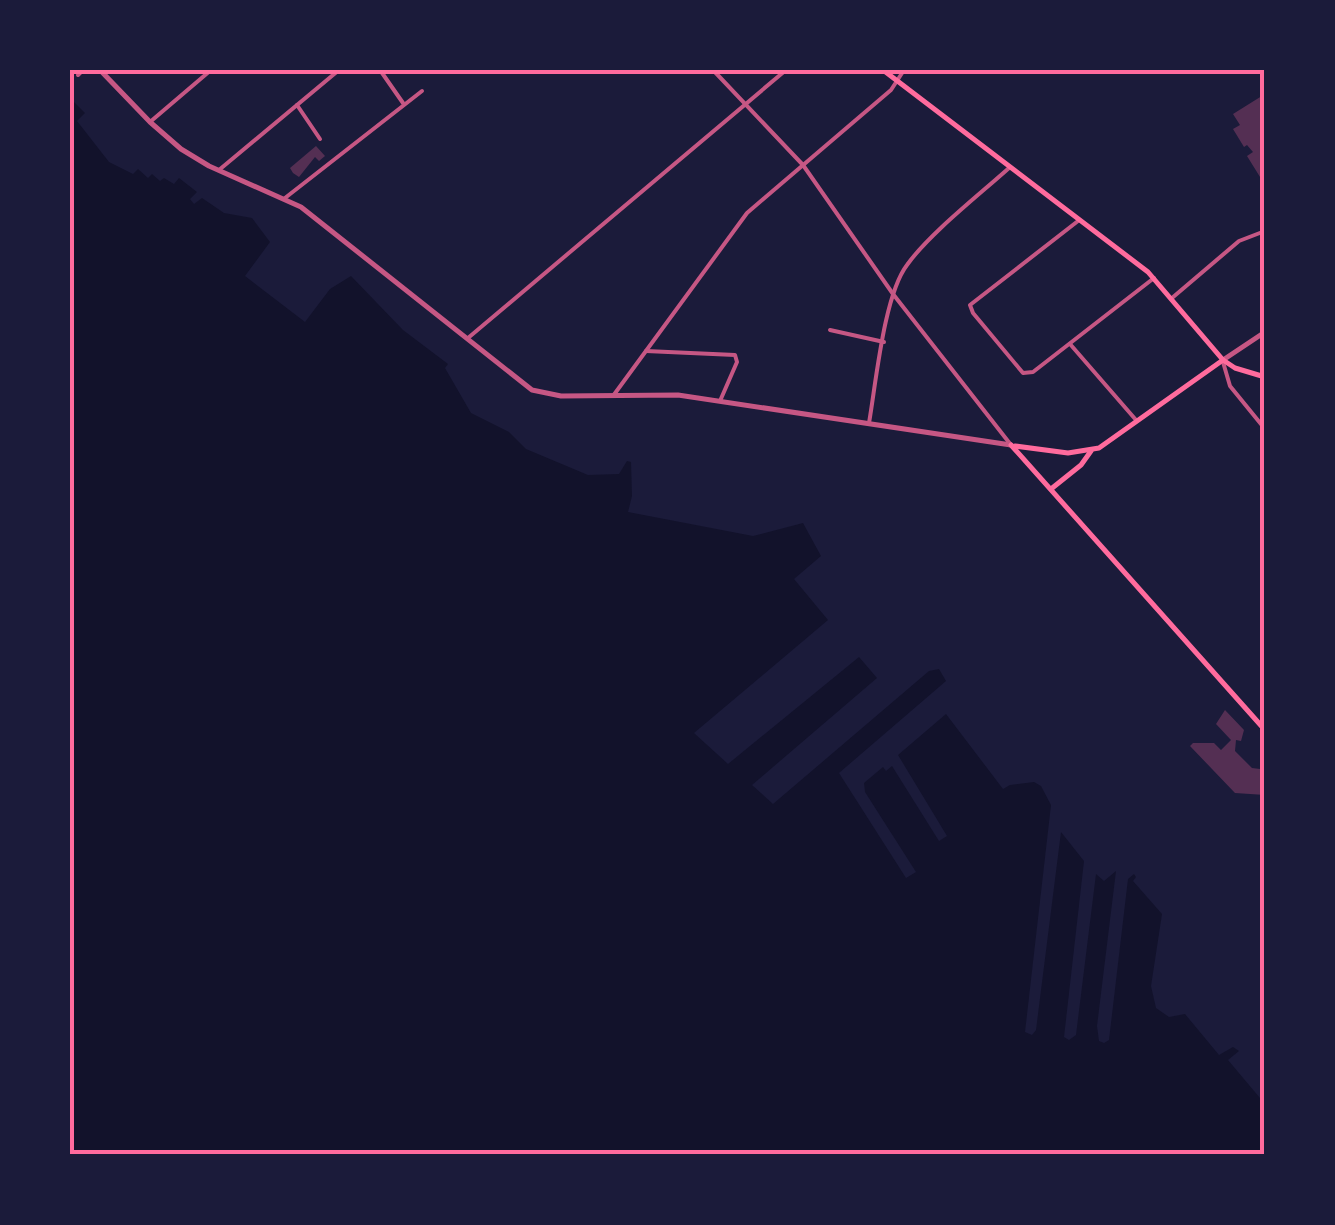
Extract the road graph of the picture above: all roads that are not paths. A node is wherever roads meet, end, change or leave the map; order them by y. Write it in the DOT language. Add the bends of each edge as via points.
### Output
graph roads {
  1 [pos="84,70"];
  2 [pos="100,70"];
  3 [pos="210,70"];
  4 [pos="339,70"];
  5 [pos="380,70"];
  6 [pos="713,70"];
  7 [pos="786,70"];
  8 [pos="883,70"];
  9 [pos="904,70"];
  10 [pos="78,75"];
  11 [pos="896,82"];
  12 [pos="422,91"];
  13 [pos="745,104"];
  14 [pos="297,105"];
  15 [pos="404,105"];
  16 [pos="150,122"];
  17 [pos="320,139"];
  18 [pos="803,165"];
  19 [pos="1008,168"];
  20 [pos="219,170"];
  21 [pos="285,198"];
  22 [pos="1078,221"];
  23 [pos="1265,230"];
  24 [pos="1154,278"];
  25 [pos="893,294"];
  26 [pos="1172,298"];
  27 [pos="830,330"];
  28 [pos="1265,332"];
  29 [pos="468,338"];
  30 [pos="884,342"];
  31 [pos="1070,344"];
  32 [pos="646,351"];
  33 [pos="1223,360"];
  34 [pos="1265,378"];
  35 [pos="614,396"];
  36 [pos="720,401"];
  37 [pos="1136,420"];
  38 [pos="870,423"];
  39 [pos="1265,429"];
  40 [pos="1011,445"];
  41 [pos="1091,451"];
  42 [pos="1051,489"];
  43 [pos="1265,730"];
  1 -- 10 [label="street"];
  2 -- 16 [label="street"];
  3 -- 16 [label="street"];
  4 -- 14 [label="street"];
  5 -- 15 [label="street"];
  6 -- 13 [label="street"];
  7 -- 13 [label="street"];
  8 -- 11 [label="main road"];
  9 -- 11 [label="street"];
  11 -- 18 [label="street"];
  11 -- 19 [label="main road"];
  12 -- 15 [label="street"];
  13 -- 18 [label="street"];
  13 -- 29 [label="street"];
  14 -- 17 [label="street"];
  14 -- 20 [label="street"];
  15 -- 21 [label="street"];
  16 -- 20 [label="street"];
  18 -- 25 [label="street"];
  18 -- 32 [label="street" via="741,220"];
  19 -- 22 [label="main road"];
  19 -- 25 [label="street" via="907,264"];
  20 -- 21 [label="street"];
  21 -- 29 [label="street"];
  22 -- 24 [label="main road"];
  22 -- 31 [label="street" via="970,305 1026,374"];
  23 -- 26 [label="street" via="1239,241"];
  24 -- 26 [label="main road"];
  24 -- 31 [label="street"];
  25 -- 30 [label="street"];
  25 -- 40 [label="street"];
  26 -- 33 [label="main road"];
  27 -- 30 [label="street"];
  28 -- 33 [label="street"];
  29 -- 35 [label="street" via="532,390"];
  30 -- 38 [label="street"];
  31 -- 37 [label="street"];
  32 -- 35 [label="street"];
  32 -- 36 [label="street" via="736,355"];
  33 -- 34 [label="main road"];
  33 -- 37 [label="main road"];
  33 -- 39 [label="street" via="1230,386"];
  35 -- 36 [label="street"];
  36 -- 38 [label="street"];
  37 -- 41 [label="main road"];
  38 -- 40 [label="street"];
  40 -- 41 [label="main road"];
  40 -- 42 [label="main road"];
  41 -- 42 [label="main road"];
  42 -- 43 [label="main road"];
}
